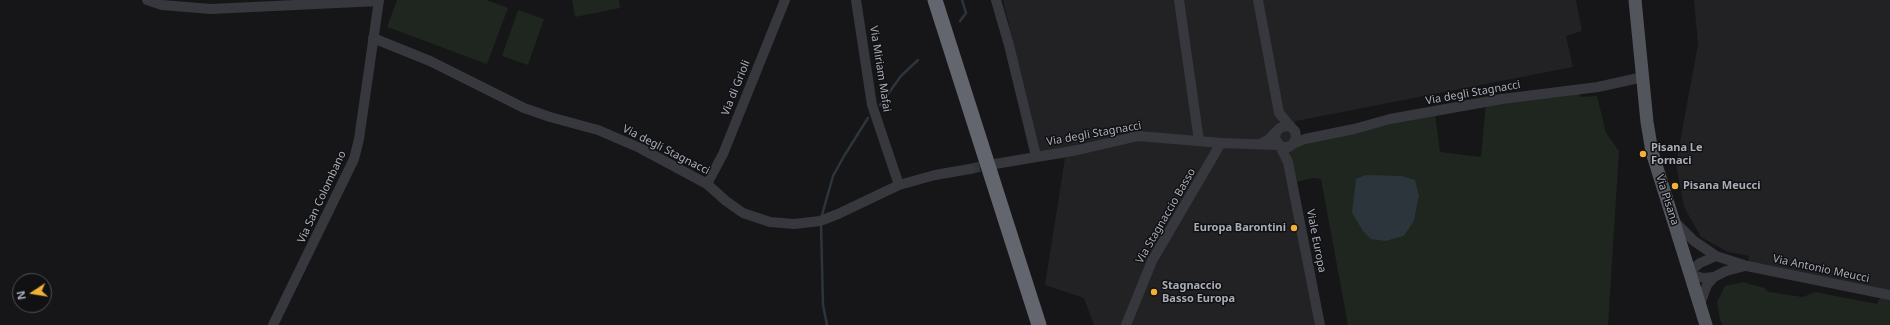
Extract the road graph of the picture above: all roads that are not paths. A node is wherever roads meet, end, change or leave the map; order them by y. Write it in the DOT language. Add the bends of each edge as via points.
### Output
graph roads {
  1 [pos="146,0"];
  2 [pos="785,0"];
  3 [pos="856,0"];
  4 [pos="926,0"];
  5 [pos="935,0"];
  6 [pos="996,0"];
  7 [pos="1179,0"];
  8 [pos="1258,0"];
  9 [pos="1635,0"];
  10 [pos="379,1"];
  11 [pos="373,38"];
  12 [pos="1643,77"];
  13 [pos="1279,113"];
  14 [pos="1293,129"];
  15 [pos="1276,132"];
  16 [pos="1308,138"];
  17 [pos="1199,141"];
  18 [pos="1221,143"];
  19 [pos="1262,143"];
  20 [pos="1293,144"];
  21 [pos="1279,145"];
  22 [pos="1036,156"];
  23 [pos="1288,162"];
  24 [pos="995,164"];
  25 [pos="970,169"];
  26 [pos="707,184"];
  27 [pos="899,186"];
  28 [pos="1674,221"];
  29 [pos="1716,256"];
  30 [pos="1747,266"];
  31 [pos="1691,276"];
  32 [pos="1714,277"];
  33 [pos="1890,295"];
  34 [pos="1700,304"];
  35 [pos="273,325"];
  36 [pos="1029,325"];
  37 [pos="1039,325"];
  38 [pos="1126,325"];
  39 [pos="1320,325"];
  40 [pos="1706,325"];
  1 -- 10 [label="street" via="162,6 211,9"];
  2 -- 26 [label="street, Via di Grioli" via="723,154"];
  3 -- 27 [label="street, Via Miriam Mafai" via="872,105"];
  4 -- 36 [label="highway"];
  5 -- 37 [label="highway"];
  6 -- 22 [label="street"];
  7 -- 17 [label="street"];
  8 -- 13 [label="street"];
  9 -- 12 [label="main road, Via Pisana"];
  10 -- 11 [label="street, Via San Colombano"];
  11 -- 26 [label="street, Via degli Stagnacci" via="430,61 524,108 615,136"];
  11 -- 35 [label="street, Via San Colombano" via="354,159"];
  12 -- 16 [label="street, Via degli Stagnacci" via="1598,87 1395,118"];
  12 -- 28 [label="main road, Via Pisana" via="1652,152"];
  13 -- 14 [label="street"];
  13 -- 15 [label="street" via="1276,119"];
  14 -- 15 [label="street" via="1282,127"];
  14 -- 16 [label="street"];
  14 -- 20 [label="street" via="1296,138"];
  15 -- 19 [label="street"];
  15 -- 21 [label="street" via="1275,137"];
  16 -- 20 [label="street, Via degli Stagnacci"];
  17 -- 18 [label="street, Via degli Stagnacci"];
  17 -- 22 [label="street, Via degli Stagnacci" via="1138,136 1078,150"];
  18 -- 19 [label="street, Via degli Stagnacci"];
  18 -- 38 [label="street, Via Stagnaccio Basso" via="1152,261"];
  19 -- 21 [label="street, Via degli Stagnacci"];
  20 -- 21 [label="street, Via degli Stagnacci" via="1286,147"];
  20 -- 23 [label="street, Viale Europa"];
  21 -- 23 [label="street, Viale Europa"];
  22 -- 24 [label="street, Via degli Stagnacci"];
  23 -- 39 [label="street, Viale Europa"];
  25 -- 27 [label="street, Via degli Stagnacci" via="935,175"];
  26 -- 27 [label="street, Via degli Stagnacci" via="746,214 770,222 787,224 812,223 830,218"];
  28 -- 29 [label="street, Via Antonio Meucci" via="1694,241"];
  28 -- 31 [label="main road, Via Pisana"];
  29 -- 30 [label="street, Via Antonio Meucci"];
  29 -- 31 [label="street" via="1695,266"];
  30 -- 32 [label="street, Via Antonio Meucci"];
  30 -- 33 [label="street, Via Antonio Meucci"];
  31 -- 32 [label="street, Via Antonio Meucci"];
  31 -- 34 [label="main road, Via Pisana"];
  32 -- 34 [label="street" via="1707,285"];
  34 -- 40 [label="main road, Via Pisana"];
}
